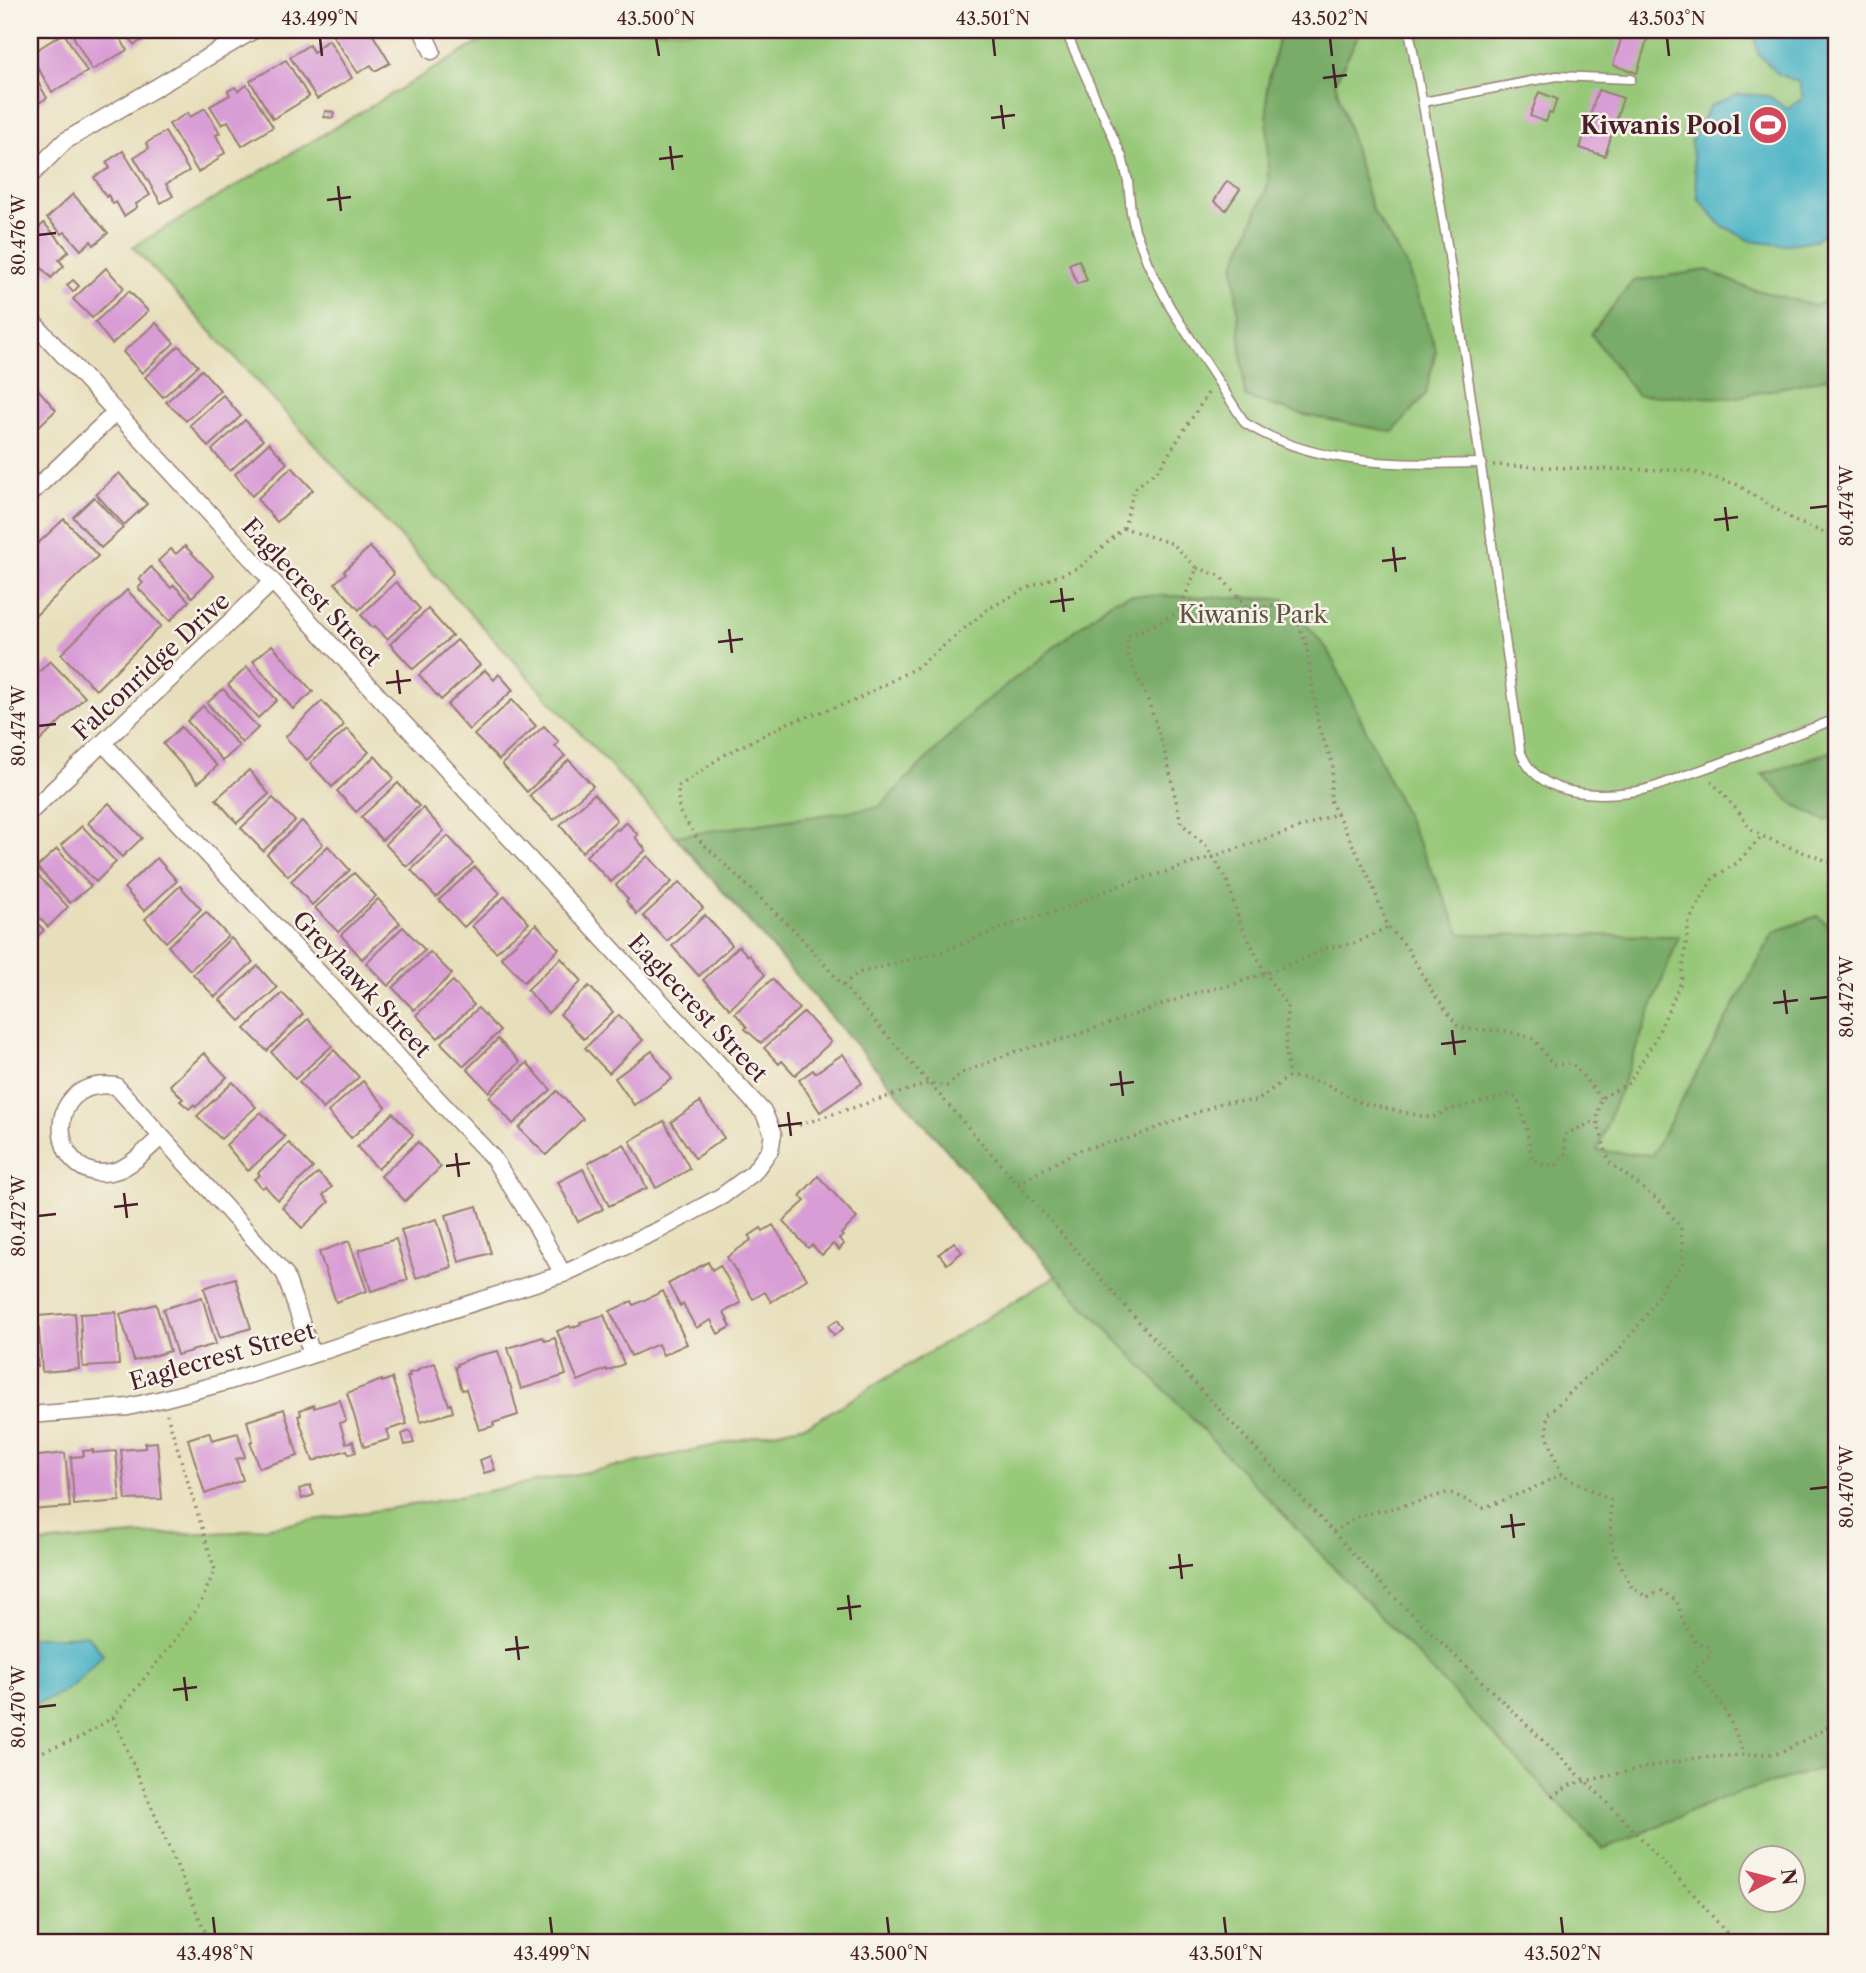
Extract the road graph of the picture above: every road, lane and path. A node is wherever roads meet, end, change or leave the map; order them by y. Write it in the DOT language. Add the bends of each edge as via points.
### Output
graph roads {
  1 [pos="254,30"];
  2 [pos="422,30"];
  3 [pos="1065,30"];
  4 [pos="1409,30"];
  5 [pos="432,51"];
  6 [pos="1631,79"];
  7 [pos="1423,102"];
  8 [pos="30,176"];
  9 [pos="30,319"];
  10 [pos="1217,382"];
  11 [pos="115,413"];
  12 [pos="1482,463"];
  13 [pos="30,494"];
  14 [pos="1124,528"];
  15 [pos="1836,537"];
  16 [pos="1197,568"];
  17 [pos="272,582"];
  18 [pos="1836,719"];
  19 [pos="103,743"];
  20 [pos="1700,771"];
  21 [pos="30,812"];
  22 [pos="1338,813"];
  23 [pos="1762,836"];
  24 [pos="1212,857"];
  25 [pos="1836,864"];
  26 [pos="1388,927"];
  27 [pos="1265,973"];
  28 [pos="843,985"];
  29 [pos="1289,1076"];
  30 [pos="930,1083"];
  31 [pos="1601,1098"];
  32 [pos="1597,1120"];
  33 [pos="799,1125"];
  34 [pos="161,1137"];
  35 [pos="1018,1183"];
  36 [pos="563,1274"];
  37 [pos="312,1354"];
  38 [pos="162,1399"];
  39 [pos="30,1415"];
  40 [pos="1561,1474"];
  41 [pos="1334,1532"];
  42 [pos="113,1717"];
  43 [pos="1836,1723"];
  44 [pos="1744,1755"];
  45 [pos="30,1756"];
  46 [pos="1585,1780"];
  47 [pos="1552,1797"];
  48 [pos="210,1943"];
  49 [pos="1735,1943"];
  1 -- 8 [label="street" via="65,141"];
  2 -- 5 [label="street"];
  3 -- 10 [label="lane" via="1122,157 1135,230 1148,264"];
  4 -- 7 [label="lane"];
  6 -- 7 [label="lane" via="1557,76"];
  7 -- 12 [label="lane"];
  9 -- 11 [label="street, Eaglecrest Street"];
  10 -- 12 [label="lane" via="1245,422 1264,435 1306,450 1414,465"];
  10 -- 14 [label="path" via="1159,469 1133,489"];
  11 -- 13 [label="street"];
  11 -- 17 [label="street, Eaglecrest Street"];
  12 -- 15 [label="path" via="1686,470 1736,484 1797,522"];
  12 -- 20 [label="lane" via="1524,761 1543,781 1567,791 1593,793 1631,792"];
  14 -- 16 [label="path" via="1173,544"];
  14 -- 28 [label="path" via="1080,567 988,609 919,666 854,701 788,723 724,755 678,787 679,811 697,838 797,933"];
  16 -- 22 [label="path" via="1219,575 1249,609 1275,606 1294,615 1306,643 1319,728 1333,764 1330,800"];
  16 -- 24 [label="path" via="1178,613 1127,637 1127,646 1166,756 1181,823"];
  17 -- 19 [label="street, Falconridge Drive"];
  17 -- 36 [label="street, Eaglecrest Street" via="764,1113 773,1133 770,1150 753,1174 722,1196"];
  18 -- 20 [label="lane"];
  19 -- 21 [label="street, Falconridge Drive"];
  19 -- 36 [label="street, Greyhawk Street" via="493,1158"];
  20 -- 23 [label="path"];
  22 -- 24 [label="path"];
  22 -- 26 [label="path"];
  23 -- 25 [label="path"];
  23 -- 31 [label="path" via="1737,863 1713,878 1689,921 1681,982 1655,1040 1629,1083"];
  24 -- 27 [label="path" via="1227,880 1239,920"];
  24 -- 28 [label="path" via="1123,884 941,952 858,973"];
  26 -- 27 [label="path" via="1356,943 1329,947"];
  26 -- 31 [label="path" via="1406,946 1458,1025 1534,1039 1553,1065 1572,1063"];
  27 -- 29 [label="path" via="1287,1006"];
  27 -- 30 [label="path" via="1014,1052 962,1073 947,1086"];
  28 -- 30 [label="path"];
  29 -- 32 [label="path" via="1324,1083 1361,1103 1431,1118 1509,1095 1517,1098 1532,1158 1544,1166 1556,1166 1567,1152 1566,1134"];
  29 -- 35 [label="path" via="1257,1101 1224,1102 1131,1138 1079,1150"];
  30 -- 33 [label="path"];
  30 -- 35 [label="path"];
  31 -- 32 [label="path"];
  32 -- 40 [label="path" via="1609,1162 1662,1203 1681,1228 1683,1266 1668,1279 1616,1354 1547,1415 1547,1435"];
  34 -- 34 [label="street" via="116,1086 90,1087 69,1102 63,1113 65,1149 72,1159 93,1171 117,1171"];
  34 -- 37 [label="street" via="285,1274"];
  35 -- 41 [label="path" via="1163,1349"];
  36 -- 37 [label="street, Eaglecrest Street"];
  37 -- 38 [label="street, Eaglecrest Street"];
  38 -- 39 [label="street, Eaglecrest Street" via="128,1407"];
  38 -- 42 [label="path" via="215,1570 201,1602 172,1644"];
  40 -- 41 [label="path" via="1483,1508 1449,1492 1359,1516"];
  40 -- 44 [label="path" via="1610,1500 1611,1545 1632,1588 1647,1597 1662,1591 1677,1601 1696,1643 1709,1647 1711,1656 1694,1670 1727,1712"];
  41 -- 46 [label="path" via="1388,1591"];
  42 -- 45 [label="path" via="80,1738"];
  42 -- 48 [label="path"];
  43 -- 44 [label="path" via="1780,1752"];
  44 -- 46 [label="path" via="1696,1758"];
  46 -- 47 [label="path"];
  46 -- 49 [label="path"];
}
